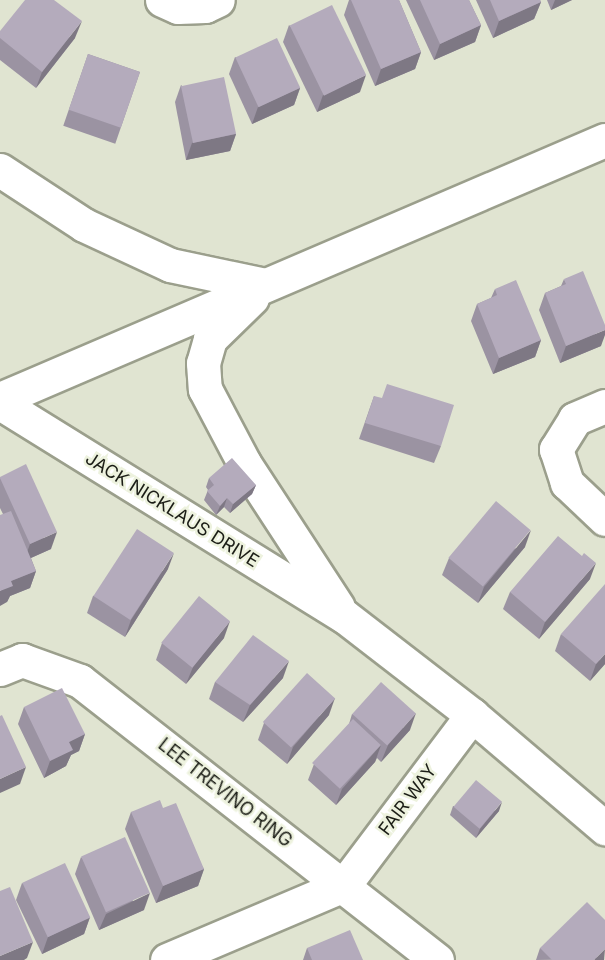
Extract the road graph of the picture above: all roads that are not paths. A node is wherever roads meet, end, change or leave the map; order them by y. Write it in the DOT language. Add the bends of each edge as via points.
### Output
graph roads {
  1 [pos="162,0"];
  2 [pos="218,0"];
  3 [pos="605,140"];
  4 [pos="5,180"];
  5 [pos="265,285"];
  6 [pos="0,401"];
  7 [pos="605,406"];
  8 [pos="605,519"];
  9 [pos="344,616"];
  10 [pos="0,669"];
  11 [pos="472,715"];
  12 [pos="605,828"];
  13 [pos="344,885"];
  14 [pos="167,960"];
  15 [pos="437,960"];
  1 -- 2 [label="street" via="178,7 205,6"];
  3 -- 5 [label="street"];
  4 -- 5 [label="street" via="84,225 170,265"];
  5 -- 6 [label="street"];
  5 -- 9 [label="street, JACK NICKLAUS DRIVE" via="210,339 203,363 205,389 244,463"];
  6 -- 9 [label="street, JACK NICKLAUS DRIVE"];
  7 -- 8 [label="street" via="575,418 556,449 567,483"];
  9 -- 11 [label="street, JACK NICKLAUS DRIVE"];
  10 -- 13 [label="street, LEE TREVINO RING" via="22,660 80,681"];
  11 -- 12 [label="street, JACK NICKLAUS DRIVE"];
  11 -- 13 [label="street, FAIR WAY"];
  13 -- 14 [label="street"];
  13 -- 15 [label="street, LEE TREVINO RING"];
}
